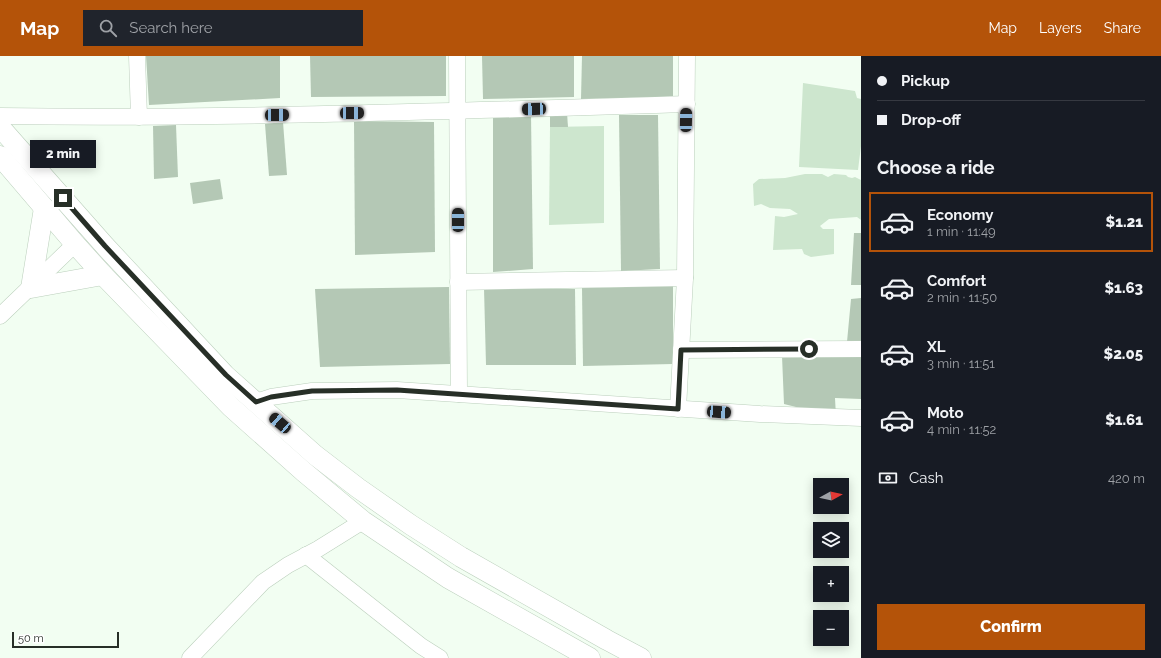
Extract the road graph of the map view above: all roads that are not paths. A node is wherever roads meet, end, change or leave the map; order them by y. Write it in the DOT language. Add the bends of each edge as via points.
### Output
graph roads {
  1 [pos="137,56"];
  2 [pos="457,56"];
  3 [pos="687,56"];
  4 [pos="687,104"];
  5 [pos="457,111"];
  6 [pos="0,116"];
  7 [pos="139,117"];
  8 [pos="0,127"];
  9 [pos="0,156"];
  10 [pos="44,208"];
  11 [pos="75,244"];
  12 [pos="103,275"];
  13 [pos="685,278"];
  14 [pos="458,282"];
  15 [pos="30,288"];
  16 [pos="0,316"];
  17 [pos="861,349"];
  18 [pos="681,350"];
  19 [pos="459,394"];
  20 [pos="256,402"];
  21 [pos="678,409"];
  22 [pos="861,418"];
  23 [pos="363,521"];
  24 [pos="306,555"];
  25 [pos="190,658"];
  26 [pos="440,658"];
  27 [pos="590,658"];
  28 [pos="641,658"];
  1 -- 7 [label="street"];
  2 -- 5 [label="street"];
  3 -- 4 [label="street"];
  4 -- 5 [label="street"];
  4 -- 13 [label="street"];
  5 -- 7 [label="street"];
  5 -- 14 [label="street"];
  6 -- 7 [label="street"];
  8 -- 20 [label="street" via="105,246 226,375"];
  9 -- 10 [label="street"];
  10 -- 11 [label="street"];
  10 -- 15 [label="street"];
  11 -- 12 [label="street"];
  11 -- 15 [label="street"];
  12 -- 15 [label="street"];
  12 -- 23 [label="street" via="231,407"];
  13 -- 14 [label="street"];
  13 -- 18 [label="street"];
  14 -- 19 [label="street"];
  15 -- 16 [label="street"];
  17 -- 18 [label="street"];
  18 -- 21 [label="street"];
  19 -- 20 [label="street" via="397,390 312,391 271,397"];
  19 -- 21 [label="street"];
  20 -- 28 [label="street" via="315,454 411,525 468,561"];
  21 -- 22 [label="street"];
  23 -- 24 [label="street"];
  23 -- 27 [label="street" via="448,578"];
  24 -- 25 [label="street" via="263,582"];
  24 -- 26 [label="street" via="421,646"];
}
